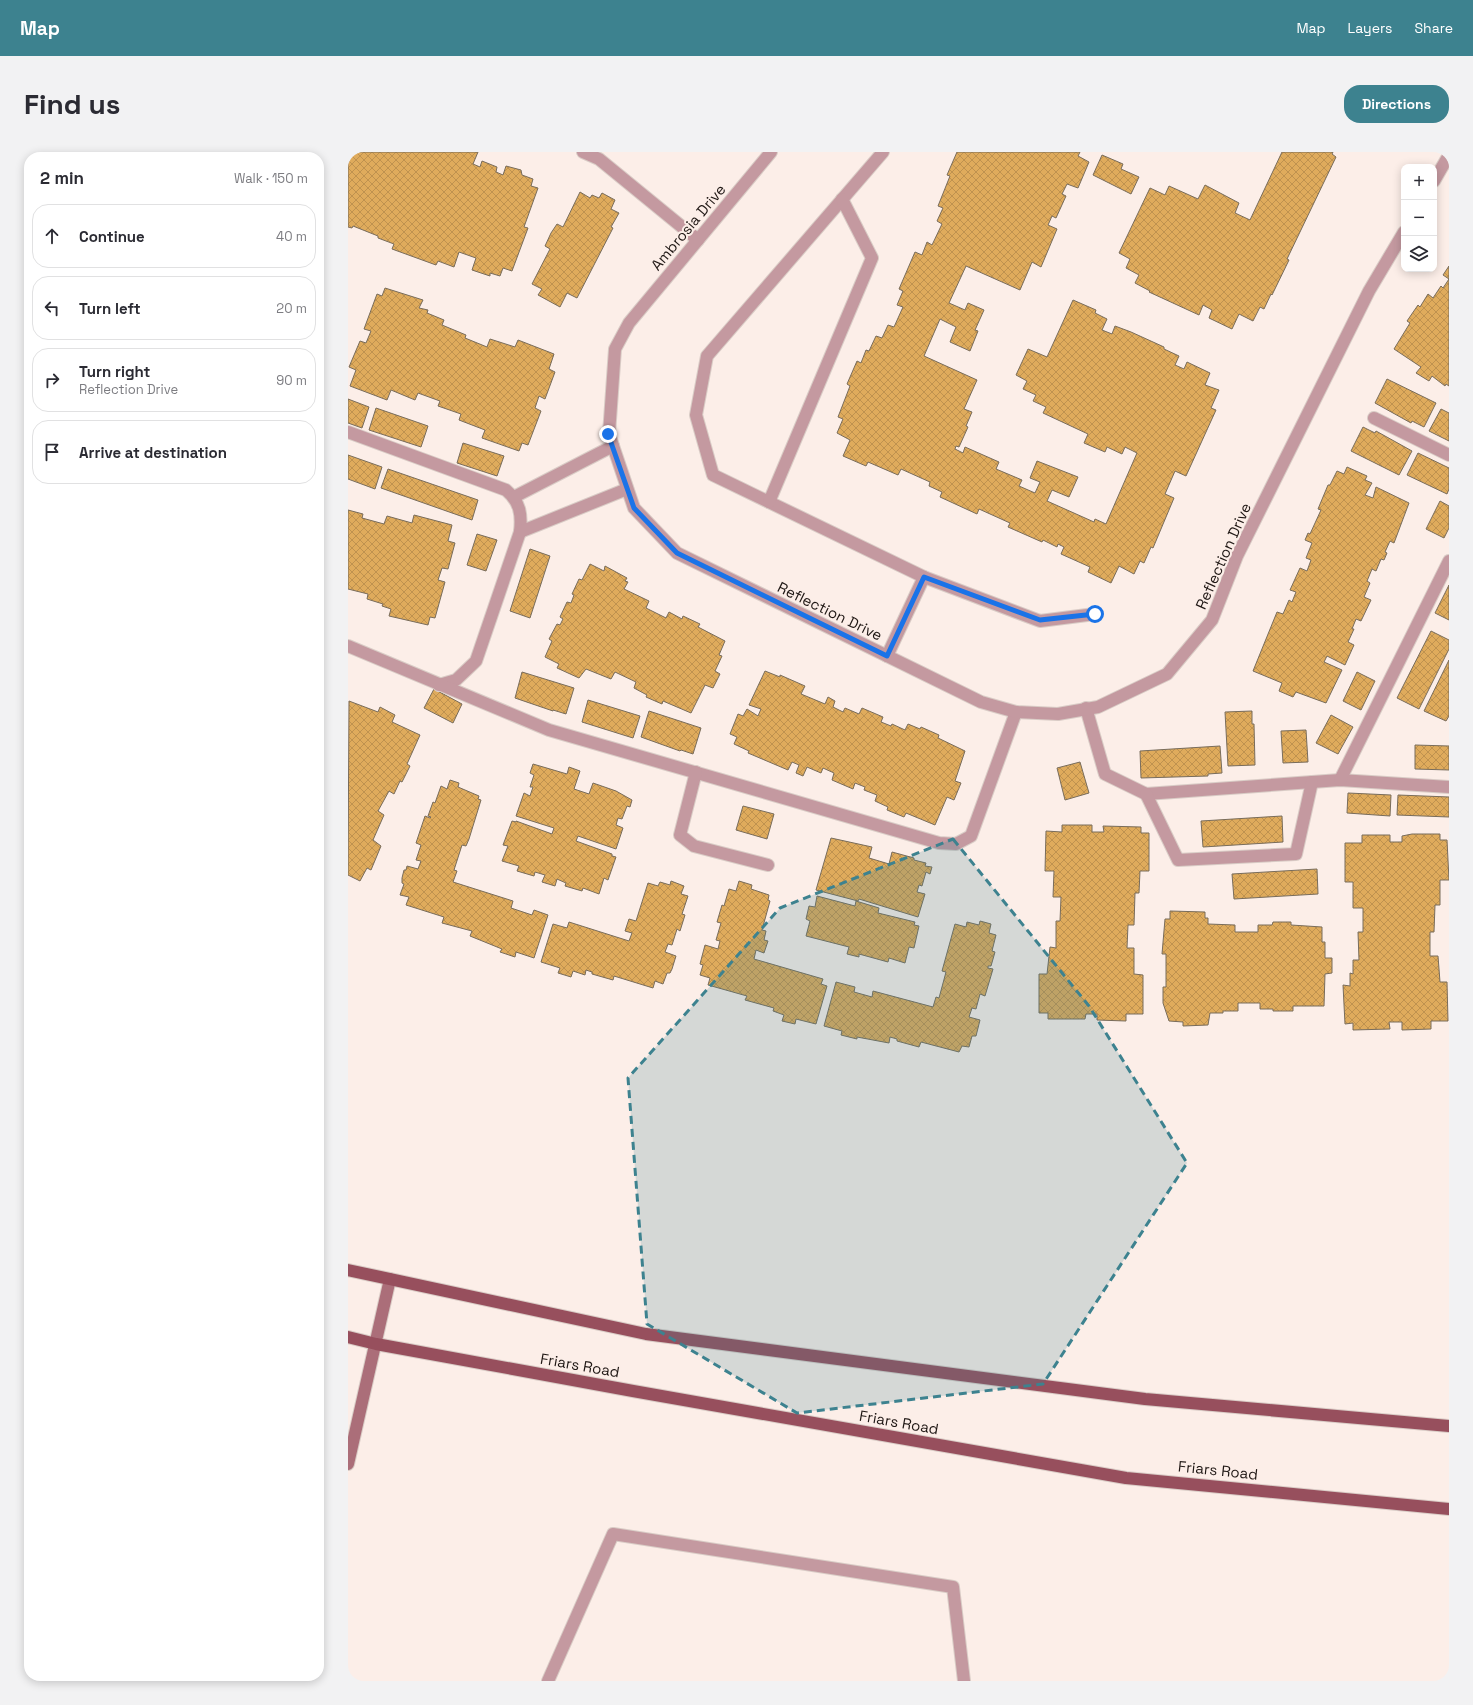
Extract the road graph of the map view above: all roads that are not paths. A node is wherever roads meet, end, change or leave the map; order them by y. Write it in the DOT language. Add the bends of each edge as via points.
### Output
graph roads {
  1 [pos="583,152"];
  2 [pos="771,152"];
  3 [pos="883,152"];
  4 [pos="1449,155"];
  5 [pos="1437,176"];
  6 [pos="842,199"];
  7 [pos="1402,236"];
  8 [pos="698,240"];
  9 [pos="629,323"];
  10 [pos="1374,418"];
  11 [pos="348,432"];
  12 [pos="612,446"];
  13 [pos="1449,455"];
  14 [pos="627,489"];
  15 [pos="514,497"];
  16 [pos="769,502"];
  17 [pos="520,532"];
  18 [pos="1449,561"];
  19 [pos="924,577"];
  20 [pos="1095,614"];
  21 [pos="348,646"];
  22 [pos="887,656"];
  23 [pos="439,685"];
  24 [pos="1086,708"];
  25 [pos="1016,712"];
  26 [pos="696,772"];
  27 [pos="1340,780"];
  28 [pos="1312,782"];
  29 [pos="1449,786"];
  30 [pos="1146,794"];
  31 [pos="768,865"];
  32 [pos="348,1270"];
  33 [pos="390,1279"];
  34 [pos="348,1337"];
  35 [pos="376,1344"];
  36 [pos="1449,1426"];
  37 [pos="348,1464"];
  38 [pos="1449,1509"];
  39 [pos="548,1681"];
  40 [pos="964,1681"];
  1 -- 8 [label="street" via="599,159"];
  2 -- 8 [label="street, Ambrosia Drive"];
  3 -- 6 [label="street"];
  4 -- 5 [label="street"];
  6 -- 16 [label="street" via="872,258"];
  6 -- 16 [label="street" via="707,356 696,415 713,475"];
  7 -- 24 [label="street, Reflection Drive" via="1369,291 1237,556 1212,620 1167,674 1098,707"];
  8 -- 9 [label="street, Ambrosia Drive"];
  9 -- 12 [label="street, Reflection Drive" via="615,349 608,434"];
  10 -- 13 [label="street"];
  11 -- 15 [label="street" via="506,490"];
  12 -- 14 [label="street, Reflection Drive"];
  12 -- 15 [label="street"];
  14 -- 17 [label="street"];
  14 -- 22 [label="street, Reflection Drive" via="634,508 677,553"];
  15 -- 17 [label="street" via="519,506"];
  16 -- 19 [label="street"];
  17 -- 23 [label="street" via="476,661 456,680"];
  18 -- 27 [label="street"];
  19 -- 20 [label="street" via="1040,620"];
  19 -- 22 [label="street"];
  21 -- 23 [label="street"];
  22 -- 25 [label="street, Reflection Drive" via="981,702"];
  23 -- 26 [label="street" via="549,730"];
  24 -- 25 [label="street, Reflection Drive" via="1058,714"];
  24 -- 30 [label="street" via="1106,774"];
  25 -- 26 [label="street" via="970,836 956,844 939,843"];
  26 -- 31 [label="street" via="680,835 694,846"];
  27 -- 28 [label="street"];
  27 -- 29 [label="street"];
  28 -- 30 [label="street"];
  28 -- 30 [label="street" via="1296,854 1178,860"];
  32 -- 33 [label="main road"];
  33 -- 35 [label="main road"];
  33 -- 36 [label="main road" via="646,1334 1144,1398"];
  34 -- 35 [label="main road, Friars Road"];
  35 -- 37 [label="main road"];
  35 -- 38 [label="main road, Friars Road" via="1126,1478"];
  39 -- 40 [label="street" via="613,1534 953,1587"];
}
